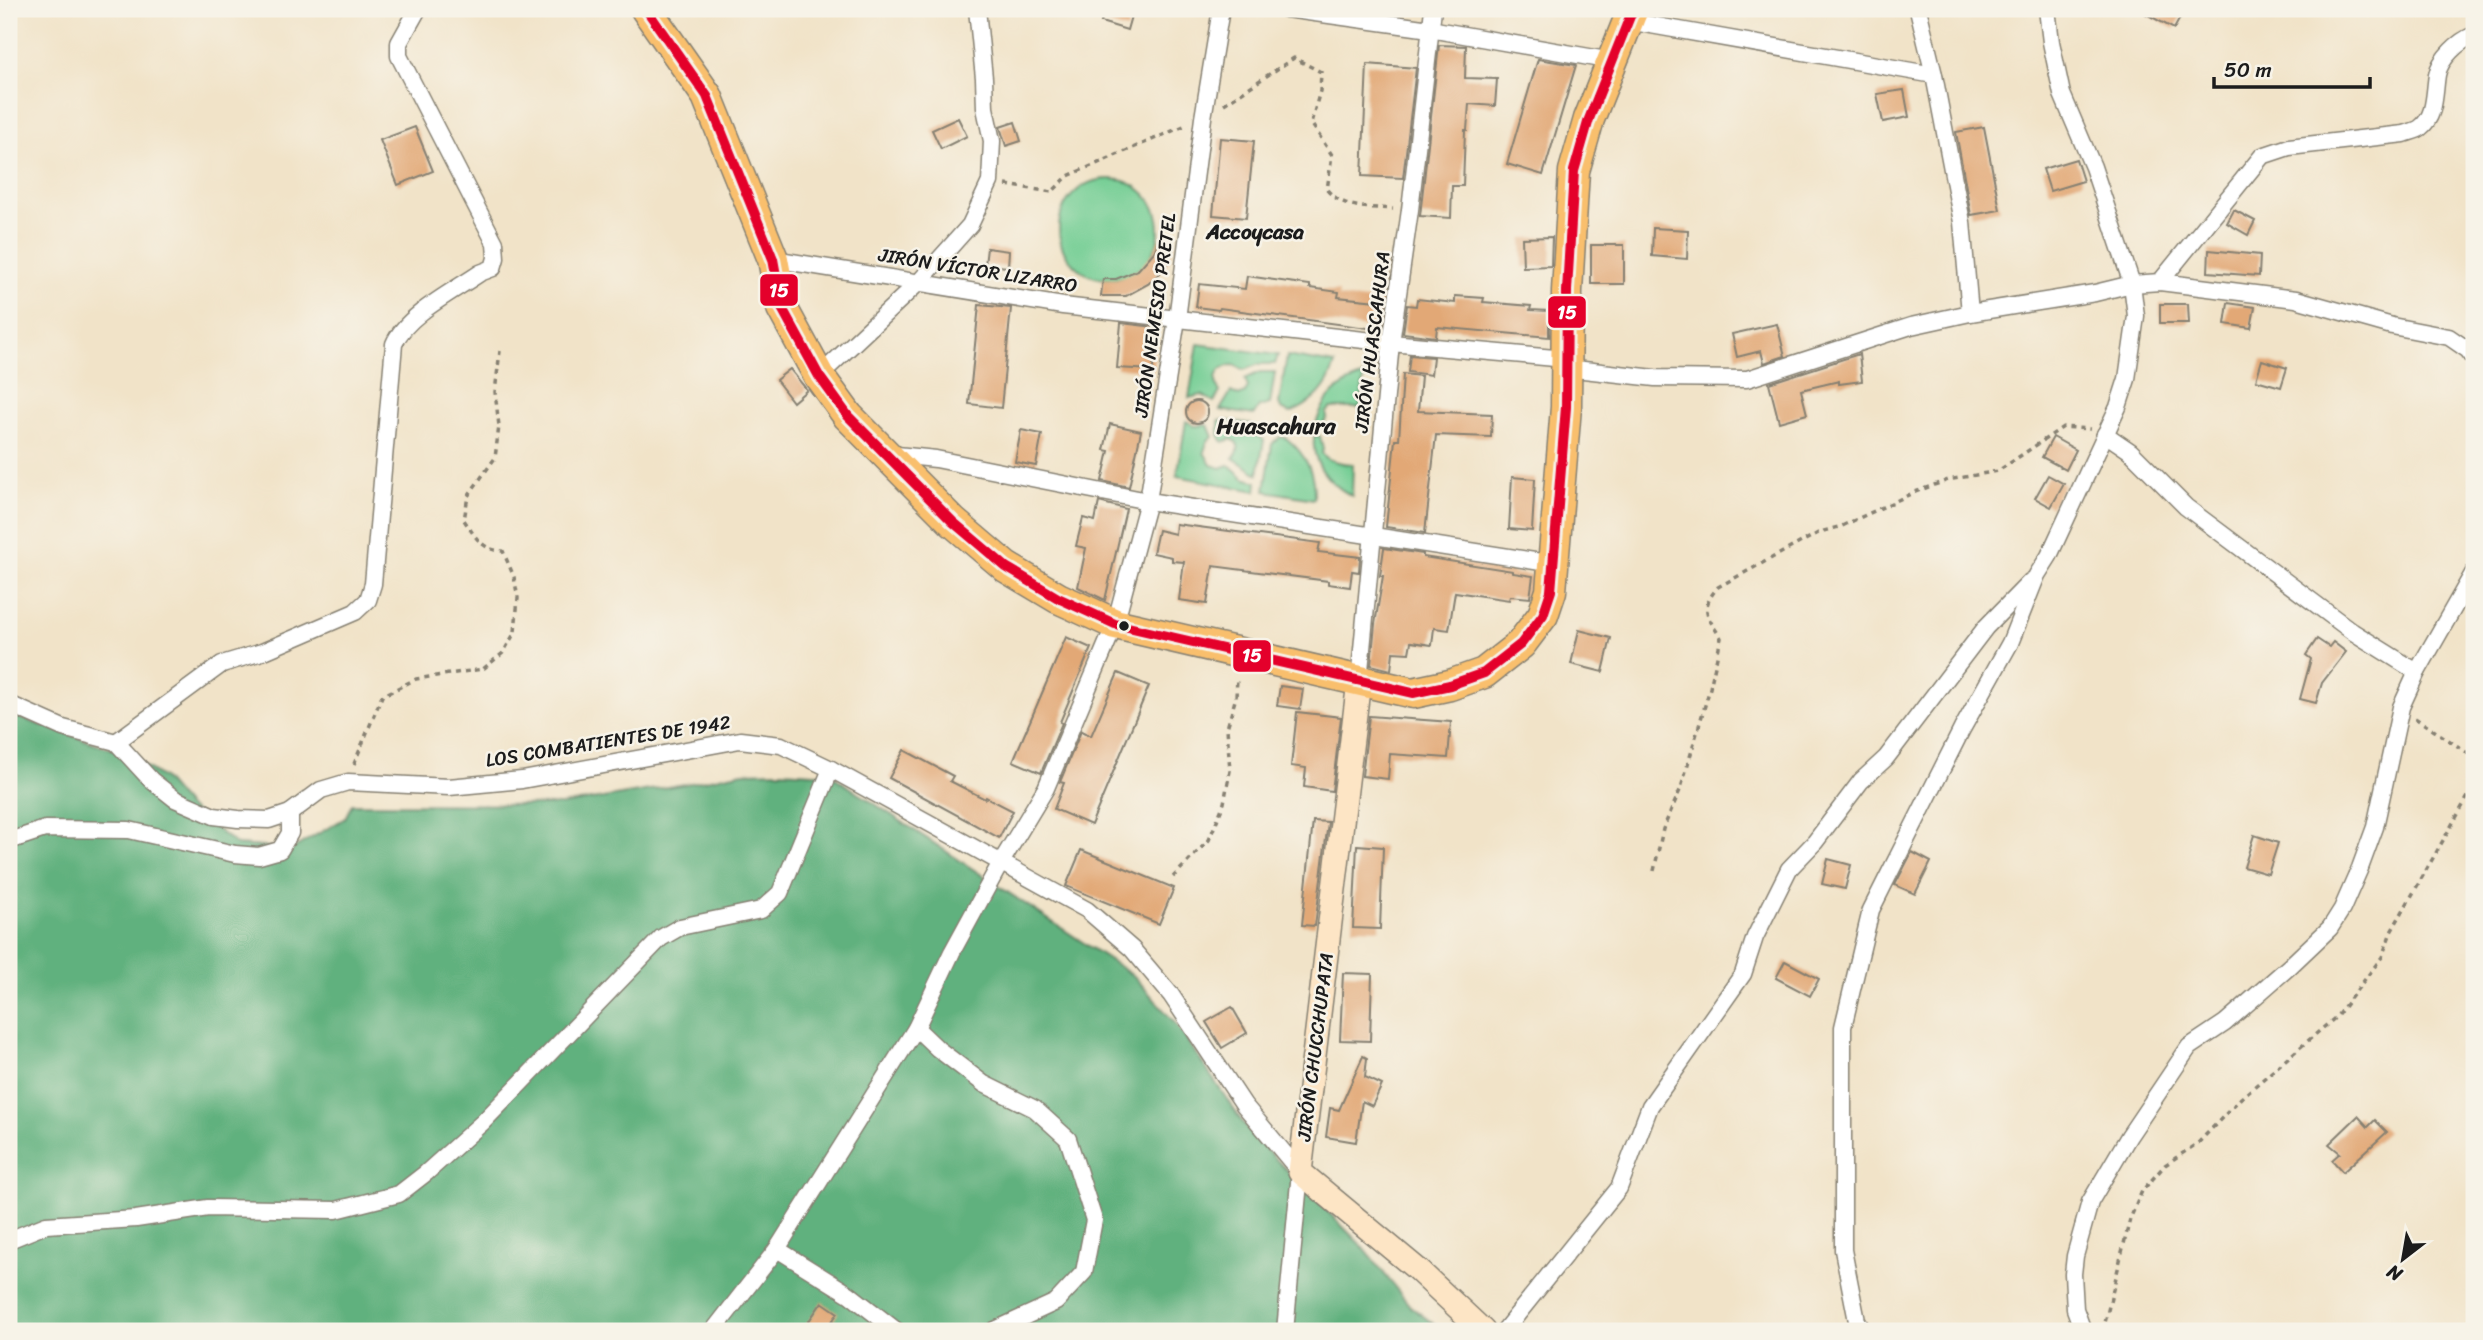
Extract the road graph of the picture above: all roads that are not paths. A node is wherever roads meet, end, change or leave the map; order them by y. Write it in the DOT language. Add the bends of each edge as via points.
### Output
graph roads {
  1 [pos="418,9"];
  2 [pos="646,9"];
  3 [pos="977,9"];
  4 [pos="1221,9"];
  5 [pos="1286,9"];
  6 [pos="1433,9"];
  7 [pos="1918,9"];
  8 [pos="2047,9"];
  9 [pos="1630,15"];
  10 [pos="1430,29"];
  11 [pos="2474,35"];
  12 [pos="1612,61"];
  13 [pos="1934,75"];
  14 [pos="773,259"];
  15 [pos="919,282"];
  16 [pos="2160,282"];
  17 [pos="2132,284"];
  18 [pos="1970,313"];
  19 [pos="1177,319"];
  20 [pos="1391,343"];
  21 [pos="2474,358"];
  22 [pos="1566,364"];
  23 [pos="819,376"];
  24 [pos="2105,434"];
  25 [pos="884,453"];
  26 [pos="1148,500"];
  27 [pos="1373,536"];
  28 [pos="1554,564"];
  29 [pos="2474,572"];
  30 [pos="2037,576"];
  31 [pos="1115,624"];
  32 [pos="2417,672"];
  33 [pos="1359,681"];
  34 [pos="9,704"];
  35 [pos="116,742"];
  36 [pos="831,769"];
  37 [pos="290,813"];
  38 [pos="9,841"];
  39 [pos="1000,864"];
  40 [pos="916,1028"];
  41 [pos="1300,1172"];
  42 [pos="9,1240"];
  43 [pos="776,1249"];
  44 [pos="713,1331"];
  45 [pos="897,1331"];
  46 [pos="993,1331"];
  47 [pos="1285,1331"];
  48 [pos="1483,1331"];
  49 [pos="1504,1331"];
  50 [pos="1863,1331"];
  51 [pos="2083,1331"];
  1 -- 35 [label="street" via="399,43 399,56 495,243 496,258 493,268 410,322 394,344 368,600 355,612 222,664"];
  2 -- 14 [label="highway" via="707,96"];
  3 -- 15 [label="street" via="992,141 990,182 970,225"];
  4 -- 19 [label="street, JIRÓN NEMESIO PRETEL"];
  5 -- 10 [label="street"];
  6 -- 10 [label="street, JIRÓN HUASCAHURA"];
  7 -- 13 [label="street"];
  8 -- 17 [label="street" via="2062,94 2093,167"];
  9 -- 12 [label="highway"];
  9 -- 13 [label="street"];
  10 -- 12 [label="street"];
  10 -- 20 [label="street, JIRÓN HUASCAHURA"];
  11 -- 16 [label="street" via="2449,53 2437,73 2437,94 2429,118 2420,128 2262,156"];
  12 -- 22 [label="highway" via="1574,171"];
  13 -- 18 [label="street" via="1962,222"];
  14 -- 15 [label="street, JIRÓN VÍCTOR LIZARRO"];
  14 -- 23 [label="highway" via="782,308"];
  15 -- 19 [label="street, JIRÓN VÍCTOR LIZARRO"];
  15 -- 23 [label="street"];
  16 -- 17 [label="street, JIRÓN VÍCTOR LIZARRO"];
  16 -- 21 [label="street, JIRÓN VÍCTOR LIZARRO" via="2296,299 2449,337"];
  17 -- 18 [label="street, JIRÓN VÍCTOR LIZARRO"];
  17 -- 24 [label="street" via="2136,316 2127,379"];
  18 -- 22 [label="street, JIRÓN VÍCTOR LIZARRO" via="1747,379 1655,378"];
  19 -- 20 [label="street, JIRÓN VÍCTOR LIZARRO"];
  19 -- 26 [label="street, JIRÓN NEMESIO PRETEL"];
  20 -- 22 [label="street, JIRÓN VÍCTOR LIZARRO"];
  20 -- 27 [label="street, JIRÓN HUASCAHURA"];
  22 -- 28 [label="highway"];
  23 -- 25 [label="highway" via="848,416"];
  24 -- 30 [label="street"];
  24 -- 32 [label="street" via="2130,451 2186,507 2353,632"];
  25 -- 26 [label="street"];
  25 -- 31 [label="highway" via="1006,567"];
  26 -- 27 [label="street"];
  26 -- 31 [label="street, JIRÓN NEMESIO PRETEL"];
  27 -- 28 [label="street"];
  27 -- 33 [label="street, JIRÓN HUASCAHURA"];
  28 -- 33 [label="highway" via="1543,615 1521,644 1484,673 1413,693"];
  29 -- 32 [label="street"];
  30 -- 49 [label="street" via="1986,627 1886,758 1861,781 1789,869 1755,937 1743,974 1650,1106 1619,1188"];
  30 -- 50 [label="street" via="2010,643 1871,909 1843,1027 1843,1250"];
  31 -- 33 [label="highway"];
  31 -- 39 [label="street, JIRÓN NEMESIO PRETEL" via="1046,788"];
  32 -- 51 [label="street" via="2401,707 2375,827 2342,909 2330,928 2225,1023 2189,1047 2090,1202 2073,1274 2075,1309"];
  33 -- 41 [label="street, JIRÓN CHUCCHUPATA"];
  34 -- 35 [label="street" via="63,729"];
  35 -- 37 [label="street, LOS COMBATIENTES DE 1942" via="174,799 214,817 269,820"];
  36 -- 37 [label="street, LOS COMBATIENTES DE 1942" via="781,745 740,740 522,780 449,787 348,782 321,790"];
  36 -- 39 [label="street, LOS COMBATIENTES DE 1942"];
  36 -- 42 [label="street" via="780,893 771,903 761,910 680,927 661,938 483,1122 399,1194 336,1210 208,1208 46,1225"];
  37 -- 38 [label="street" via="290,833 280,850 259,856 129,830 45,830"];
  39 -- 40 [label="street, JIRÓN NEMESIO PRETEL"];
  39 -- 41 [label="street, LOS COMBATIENTES DE 1942" via="1087,910 1132,949 1171,995 1244,1105"];
  40 -- 43 [label="street, JIRÓN NEMESIO PRETEL"];
  40 -- 46 [label="street" via="984,1084 1035,1109 1068,1139 1094,1220 1084,1272 1056,1302"];
  41 -- 47 [label="street"];
  41 -- 48 [label="street"];
  43 -- 44 [label="street, JIRÓN NEMESIO PRETEL"];
  43 -- 45 [label="street" via="849,1294"];
}
